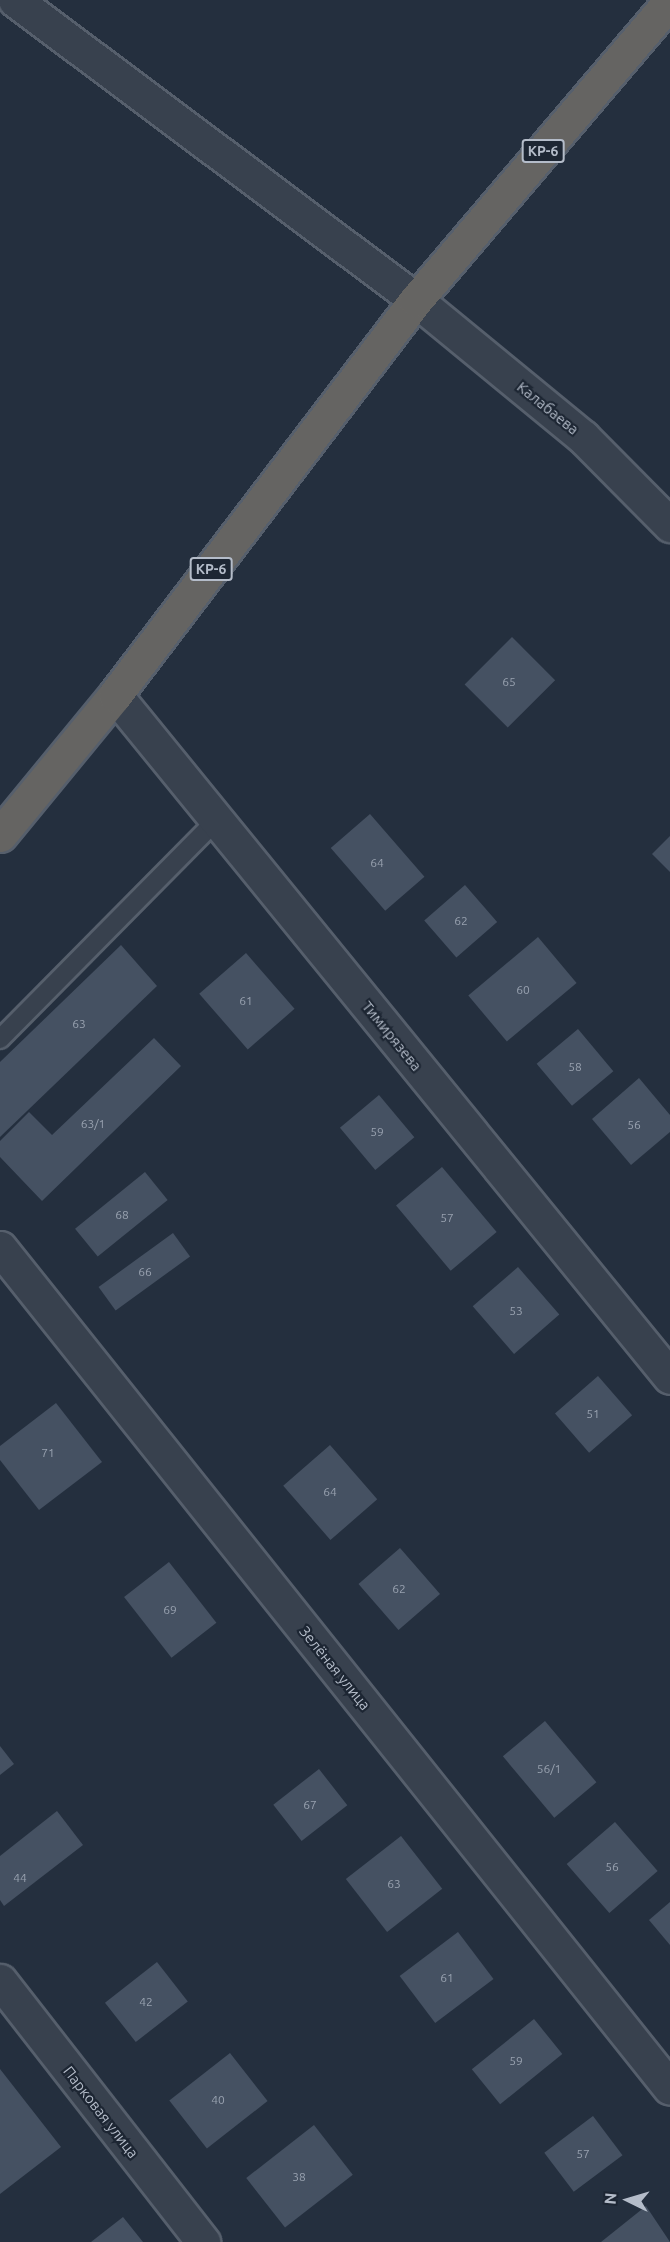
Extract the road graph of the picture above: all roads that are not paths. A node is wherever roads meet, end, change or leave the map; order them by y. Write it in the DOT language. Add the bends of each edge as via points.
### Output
graph roads {
  1 [pos="15,0"];
  2 [pos="670,2"];
  3 [pos="416,300"];
  4 [pos="670,525"];
  5 [pos="115,695"];
  6 [pos="217,820"];
  7 [pos="0,835"];
  8 [pos="0,1039"];
  9 [pos="0,1248"];
  10 [pos="670,1377"];
  11 [pos="0,1981"];
  12 [pos="670,2088"];
  13 [pos="203,2242"];
  1 -- 3 [label="street, Калабаева"];
  2 -- 3 [label="highway, KP-6"];
  3 -- 4 [label="street, Калабаева" via="583,437"];
  3 -- 5 [label="highway, KP-6"];
  5 -- 6 [label="street, Тимирязева"];
  5 -- 7 [label="highway, KP-6"];
  6 -- 8 [label="lane"];
  6 -- 10 [label="street, Тимирязева"];
  9 -- 12 [label="street, Зелёная улица"];
  11 -- 13 [label="street, Парковая улица"];
}
